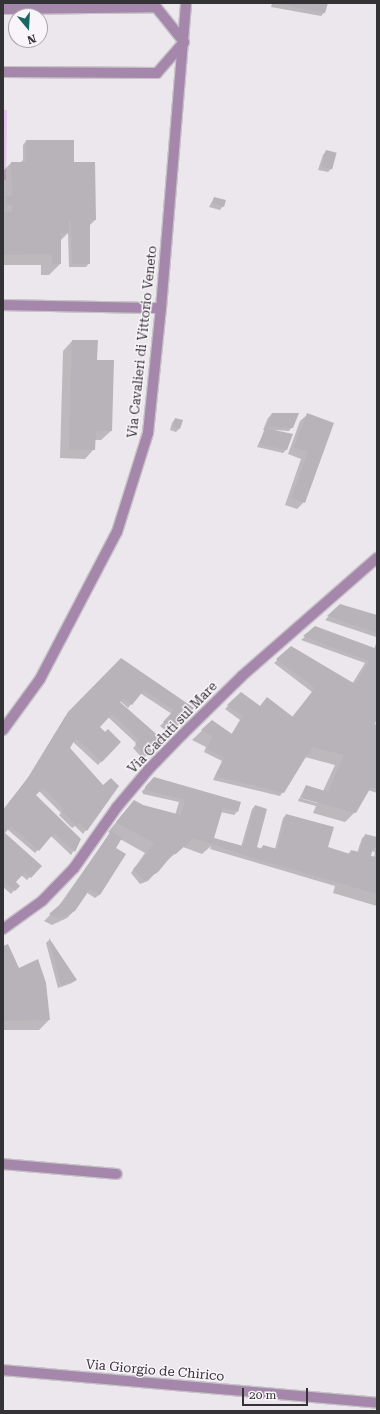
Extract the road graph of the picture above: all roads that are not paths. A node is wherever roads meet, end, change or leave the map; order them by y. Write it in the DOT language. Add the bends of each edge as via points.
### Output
graph roads {
  1 [pos="186,3"];
  2 [pos="190,3"];
  3 [pos="3,9"];
  4 [pos="184,42"];
  5 [pos="3,72"];
  6 [pos="3,305"];
  7 [pos="161,308"];
  8 [pos="377,558"];
  9 [pos="3,730"];
  10 [pos="3,929"];
  11 [pos="3,1164"];
  12 [pos="117,1174"];
  13 [pos="3,1370"];
  14 [pos="377,1403"];
  1 -- 4 [label="street, Via Cavalieri di Vittorio Veneto"];
  2 -- 4 [label="street, Via Cavalieri di Vittorio Veneto"];
  3 -- 4 [label="street" via="156,7"];
  4 -- 5 [label="street" via="157,72"];
  4 -- 7 [label="street, Via Cavalieri di Vittorio Veneto"];
  6 -- 7 [label="street"];
  7 -- 9 [label="street, Via Cavalieri di Vittorio Veneto" via="148,433 117,532 40,679"];
  8 -- 10 [label="street, Via Caduti sul Mare" via="242,676 182,735 117,806 74,868 42,900"];
  11 -- 12 [label="street"];
  13 -- 14 [label="street, Via Giorgio de Chirico"];
}
